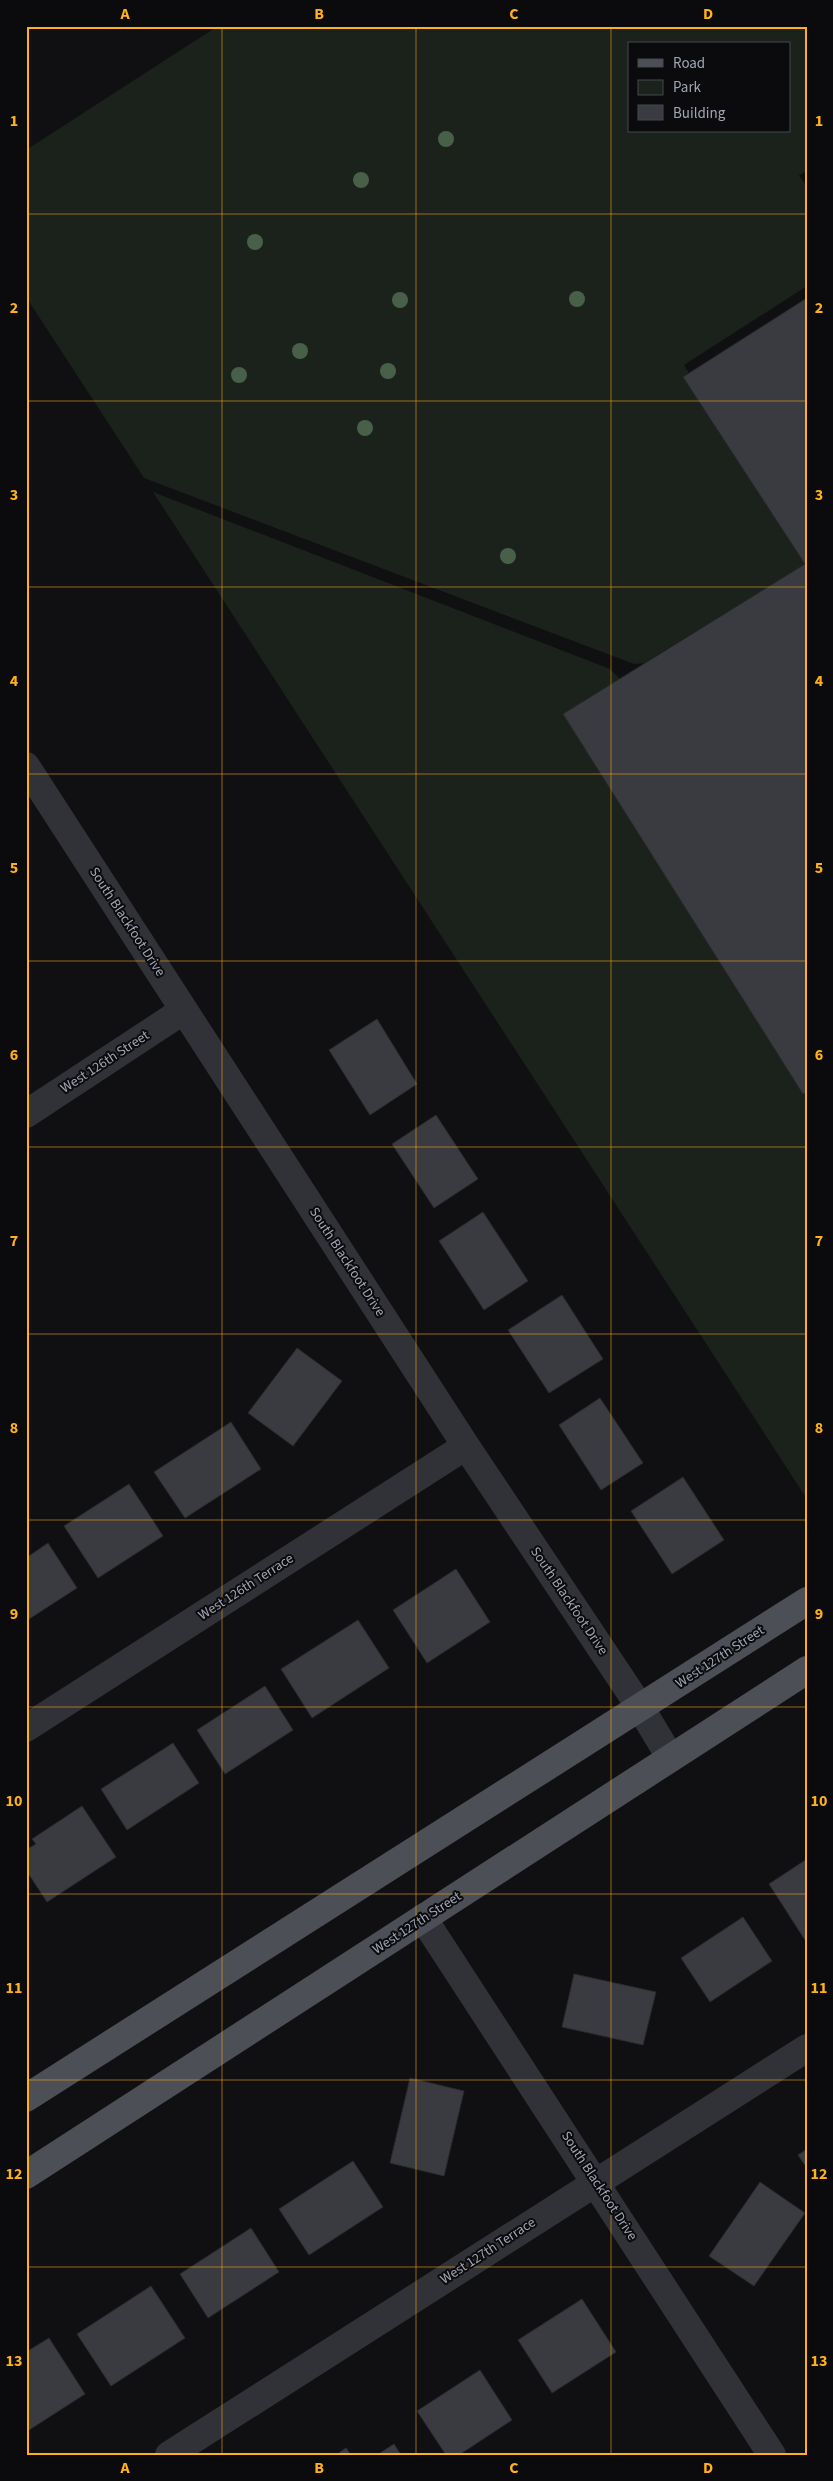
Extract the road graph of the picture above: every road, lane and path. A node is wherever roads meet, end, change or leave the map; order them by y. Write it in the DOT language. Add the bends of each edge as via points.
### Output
graph roads {
  1 [pos="26,766"];
  2 [pos="184,1010"];
  3 [pos="26,1114"];
  4 [pos="466,1446"];
  5 [pos="807,1602"];
  6 [pos="807,1670"];
  7 [pos="640,1708"];
  8 [pos="26,1728"];
  9 [pos="670,1757"];
  10 [pos="423,1918"];
  11 [pos="807,2048"];
  12 [pos="26,2098"];
  13 [pos="26,2175"];
  14 [pos="597,2182"];
  15 [pos="169,2455"];
  16 [pos="772,2455"];
  1 -- 2 [label="street, South Blackfoot Drive"];
  2 -- 3 [label="street, West 126th Street"];
  2 -- 4 [label="street, South Blackfoot Drive"];
  4 -- 7 [label="street, South Blackfoot Drive"];
  4 -- 8 [label="street, West 126th Terrace"];
  5 -- 7 [label="main road, West 127th Street"];
  6 -- 9 [label="main road, West 127th Street"];
  7 -- 9 [label="street, South Blackfoot Drive"];
  7 -- 12 [label="main road, West 127th Street"];
  9 -- 10 [label="main road, West 127th Street"];
  10 -- 13 [label="main road, West 127th Street"];
  10 -- 14 [label="street, South Blackfoot Drive"];
  11 -- 14 [label="street, West 127th Terrace"];
  14 -- 15 [label="street, West 127th Terrace"];
  14 -- 16 [label="street, South Blackfoot Drive"];
}
